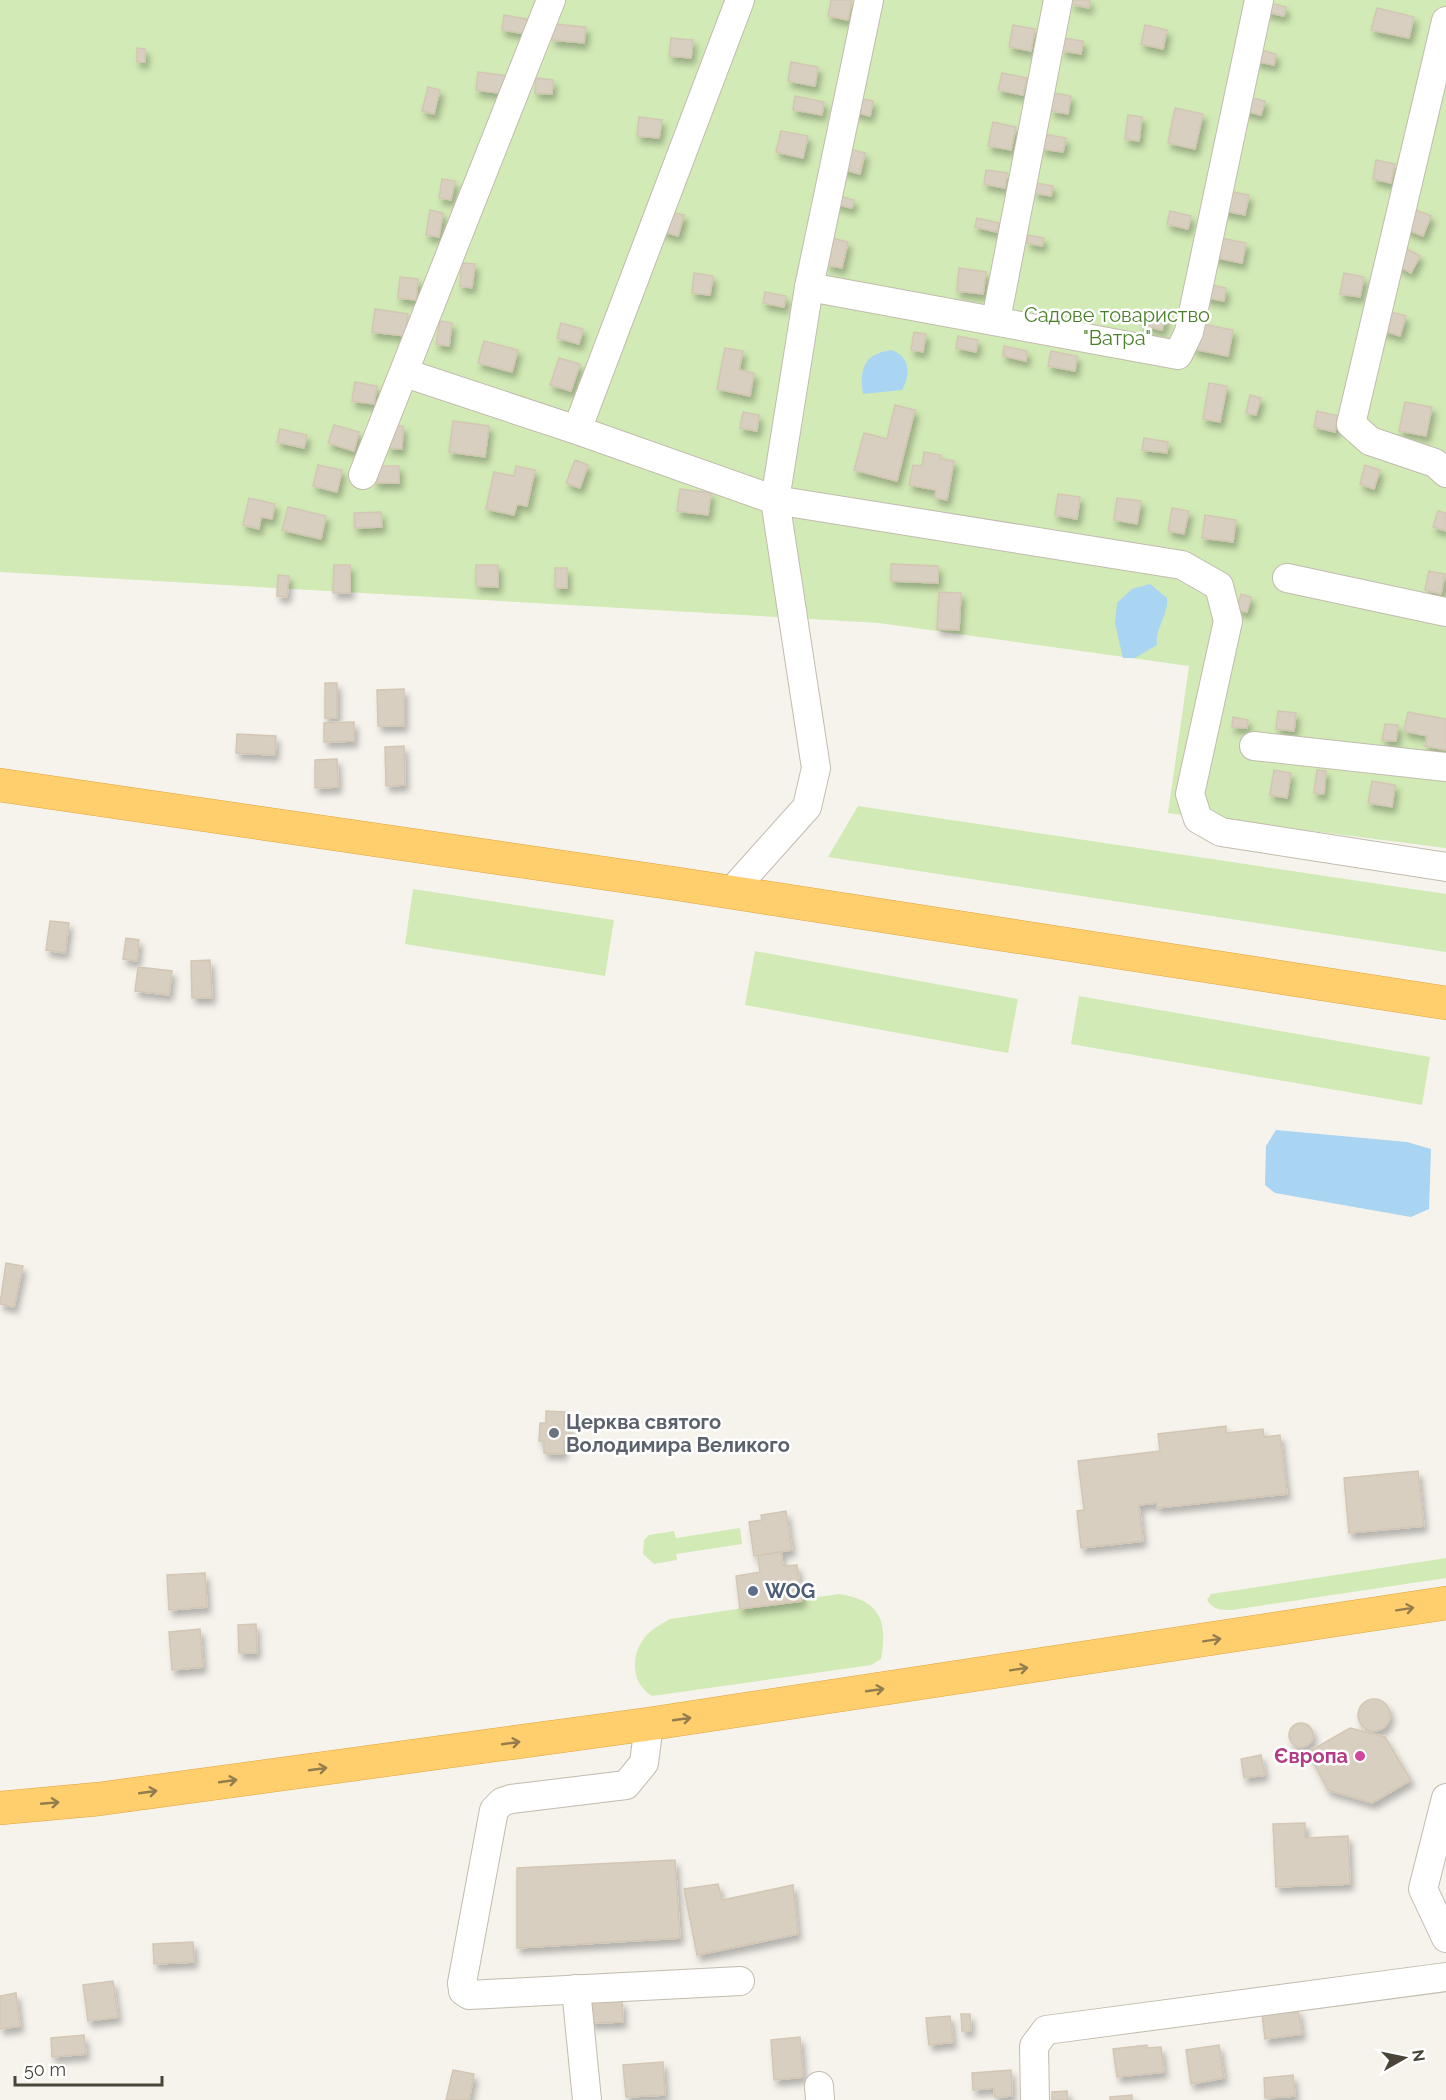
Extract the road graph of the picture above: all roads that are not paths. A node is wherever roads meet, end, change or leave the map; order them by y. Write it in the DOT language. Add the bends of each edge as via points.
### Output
graph roads {
  1 [pos="551,0"];
  2 [pos="740,0"];
  3 [pos="869,0"];
  4 [pos="1058,0"];
  5 [pos="1258,0"];
  6 [pos="1446,21"];
  7 [pos="809,287"];
  8 [pos="996,320"];
  9 [pos="405,373"];
  10 [pos="577,430"];
  11 [pos="1446,473"];
  12 [pos="363,475"];
  13 [pos="775,500"];
  14 [pos="1287,578"];
  15 [pos="1446,612"];
  16 [pos="1254,746"];
  17 [pos="1446,767"];
  18 [pos="0,785"];
  19 [pos="1446,867"];
  20 [pos="730,893"];
  21 [pos="1446,1003"];
  22 [pos="1443,1606"];
  23 [pos="649,1724"];
  24 [pos="1446,1798"];
  25 [pos="0,1808"];
  26 [pos="1446,1938"];
  27 [pos="1446,1977"];
  28 [pos="740,1981"];
  29 [pos="576,1989"];
  30 [pos="587,2100"];
  31 [pos="1035,2100"];
  1 -- 9 [label="street"];
  2 -- 10 [label="street"];
  3 -- 7 [label="street"];
  4 -- 8 [label="street"];
  5 -- 8 [label="street" via="1189,332 1178,355"];
  6 -- 11 [label="street" via="1351,424 1370,441 1435,463"];
  7 -- 8 [label="street"];
  7 -- 13 [label="street"];
  9 -- 10 [label="street"];
  9 -- 12 [label="street"];
  10 -- 13 [label="street"];
  13 -- 19 [label="street" via="1182,565 1219,586 1228,621 1190,794 1198,819 1221,832"];
  13 -- 20 [label="street" via="816,768 807,807"];
  14 -- 15 [label="street"];
  16 -- 17 [label="street"];
  18 -- 20 [label="highway"];
  20 -- 21 [label="highway"];
  23 -- 22 [label="highway, one-way"];
  25 -- 23 [label="highway, one-way" via="99,1799"];
  23 -- 29 [label="street" via="644,1762 626,1785 511,1799 494,1810 490,1821 463,1991 469,1995"];
  24 -- 26 [label="street" via="1423,1889"];
  27 -- 31 [label="street" via="1046,2030 1034,2046"];
  28 -- 29 [label="street"];
  29 -- 30 [label="street"];
}
